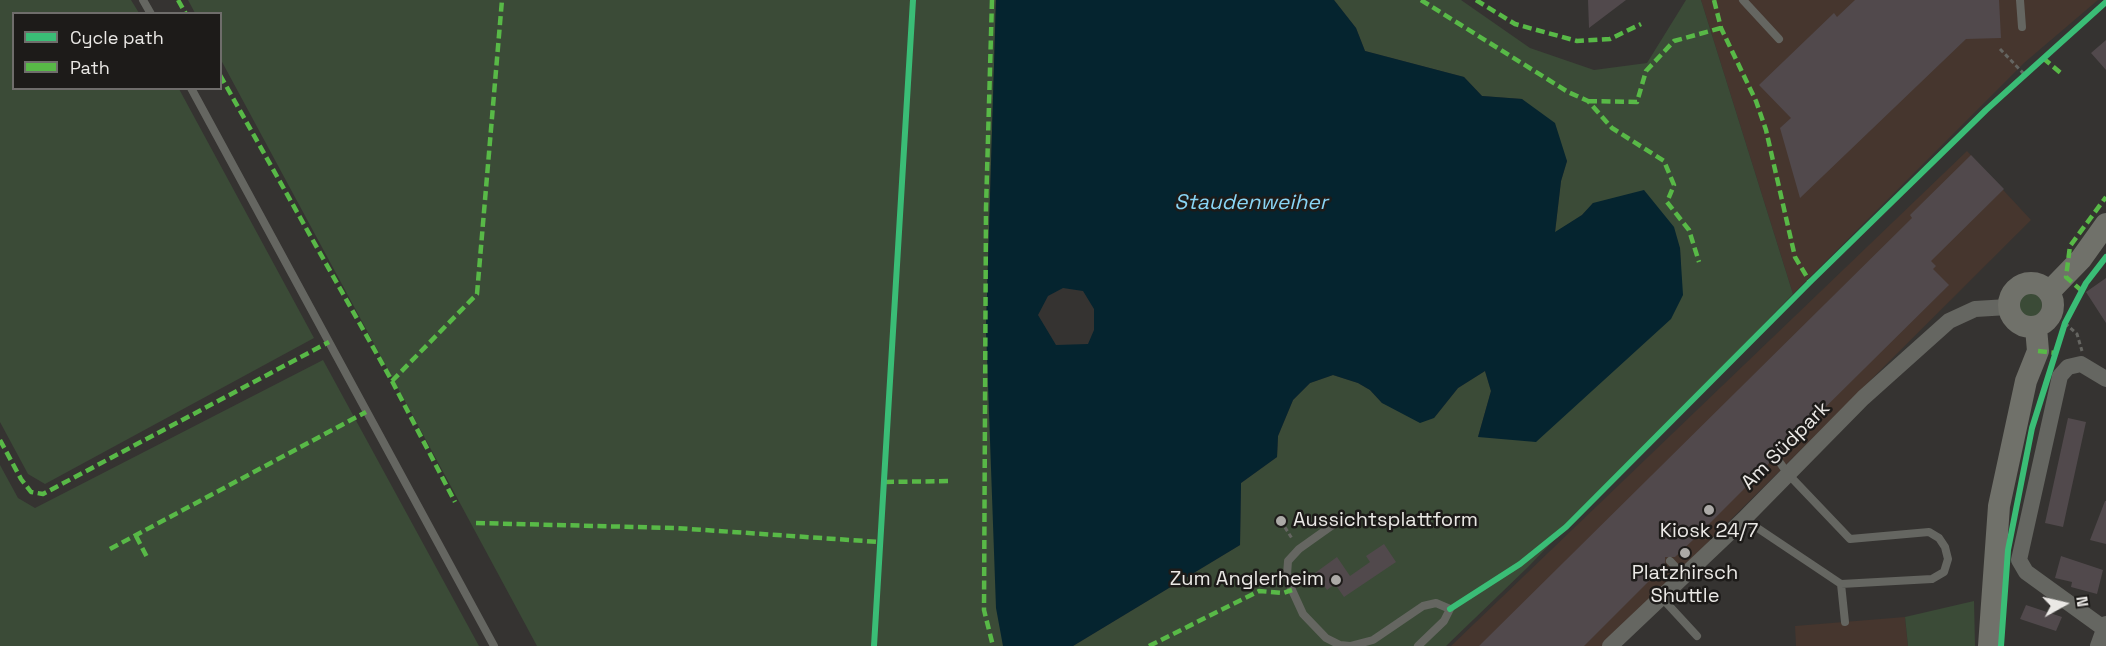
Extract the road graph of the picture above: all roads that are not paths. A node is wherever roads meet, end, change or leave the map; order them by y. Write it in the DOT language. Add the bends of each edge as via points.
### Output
graph roads {
  1 [pos="1743,0"];
  2 [pos="2020,0"];
  3 [pos="2022,27"];
  4 [pos="1779,39"];
  5 [pos="192,90"];
  6 [pos="2106,224"];
  7 [pos="2049,292"];
  8 [pos="2008,307"];
  9 [pos="2036,328"];
  10 [pos="2102,375"];
  11 [pos="1776,457"];
  12 [pos="1788,474"];
  13 [pos="1744,519"];
  14 [pos="1337,522"];
  15 [pos="1670,561"];
  16 [pos="1683,575"];
  17 [pos="1841,584"];
  18 [pos="1660,597"];
  19 [pos="1845,622"];
  20 [pos="2105,628"];
  21 [pos="1697,636"];
  22 [pos="494,646"];
  23 [pos="1418,646"];
  24 [pos="1610,646"];
  25 [pos="1989,646"];
  26 [pos="2098,646"];
  1 -- 4 [label="lane"];
  2 -- 3 [label="lane"];
  5 -- 22 [label="lane"];
  6 -- 7 [label="main road" via="2081,259"];
  7 -- 8 [label="main road" via="2041,285 2020,285 2009,298"];
  7 -- 9 [label="main road" via="2052,314"];
  8 -- 9 [label="main road" via="2012,319 2023,327"];
  8 -- 12 [label="street, Am Südpark" via="1975,309 1949,321 1863,398"];
  9 -- 25 [label="main road" via="2038,351 2026,381 1999,506"];
  10 -- 20 [label="street" via="2081,364 2068,367 2060,376 2019,560 2026,572"];
  11 -- 12 [label="lane"];
  12 -- 13 [label="street, Am Südpark"];
  12 -- 17 [label="lane" via="1850,539 1929,532 1945,547 1948,559 1944,572 1932,579"];
  13 -- 16 [label="street, Am Südpark"];
  13 -- 17 [label="lane"];
  14 -- 23 [label="lane" via="1288,561 1287,576 1303,614 1326,638 1340,645 1362,644 1423,606 1436,603 1450,609 1444,621"];
  15 -- 16 [label="lane"];
  16 -- 18 [label="street, Am Südpark"];
  17 -- 19 [label="lane"];
  18 -- 21 [label="lane"];
  18 -- 24 [label="street, Am Südpark"];
  20 -- 26 [label="street"];
}
